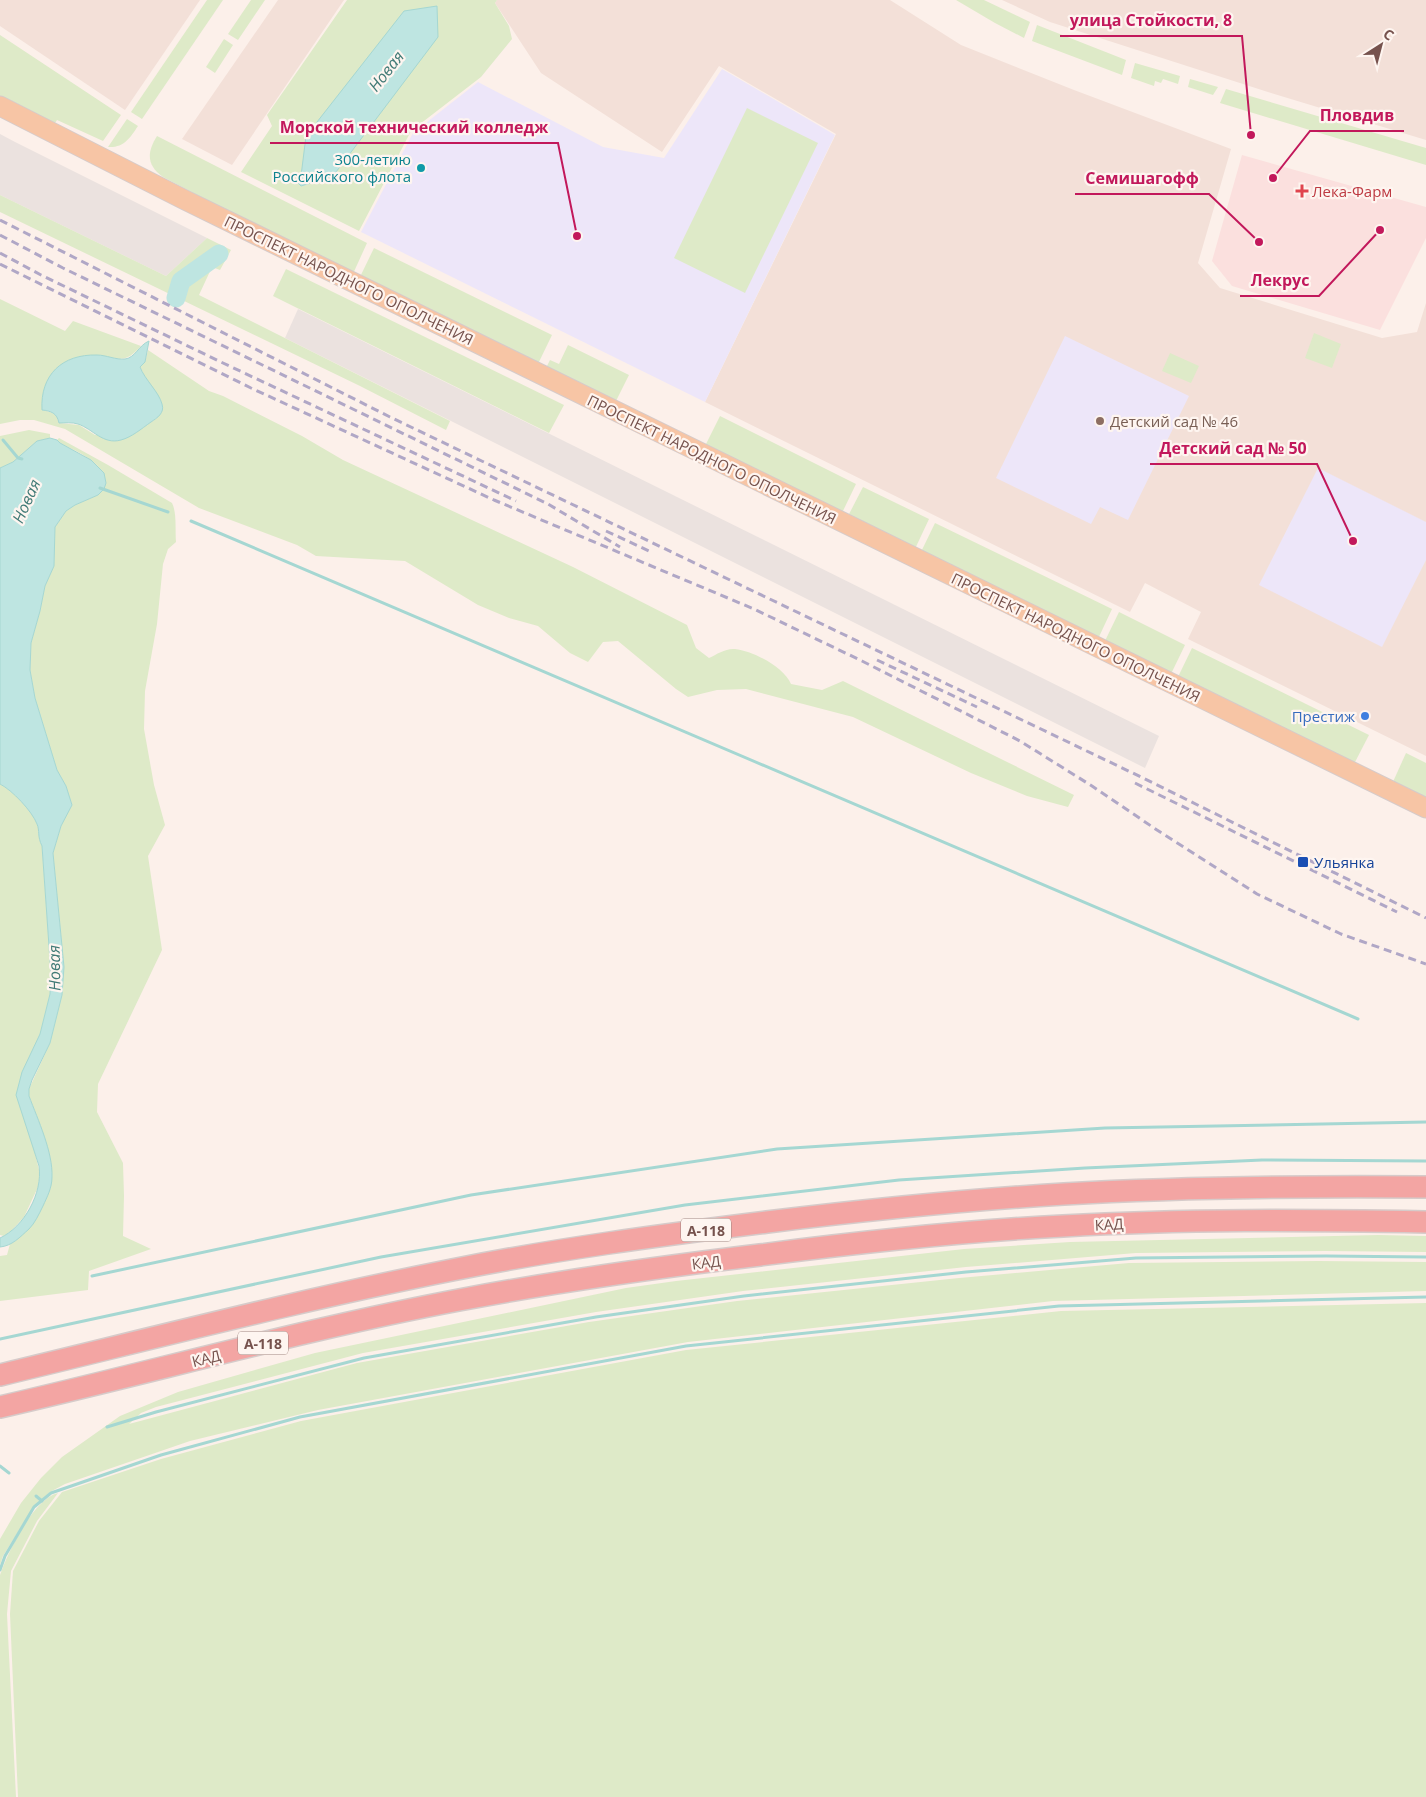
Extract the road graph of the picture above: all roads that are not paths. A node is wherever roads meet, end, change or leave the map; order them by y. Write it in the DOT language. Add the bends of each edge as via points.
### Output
graph roads {
  1 [pos="0,106"];
  2 [pos="0,118"];
  3 [pos="1426,808"];
  4 [pos="1426,820"];
  5 [pos="1426,1187"];
  6 [pos="1426,1222"];
  7 [pos="0,1375"];
  8 [pos="0,1407"];
  1 -- 3 [label="main road, ПРОСПЕКТ НАРОДНОГО ОПОЛЧЕНИЯ" via="185,200"];
  2 -- 4 [label="main road, ПРОСПЕКТ НАРОДНОГО ОПОЛЧЕНИЯ" via="349,294"];
  5 -- 7 [label="highway, А-118" via="1316,1186 1059,1194 853,1212 645,1238 389,1283"];
  6 -- 8 [label="highway, КАД / А-118" via="1142,1222 1062,1226 856,1243 650,1269 456,1301 285,1338"];
}
